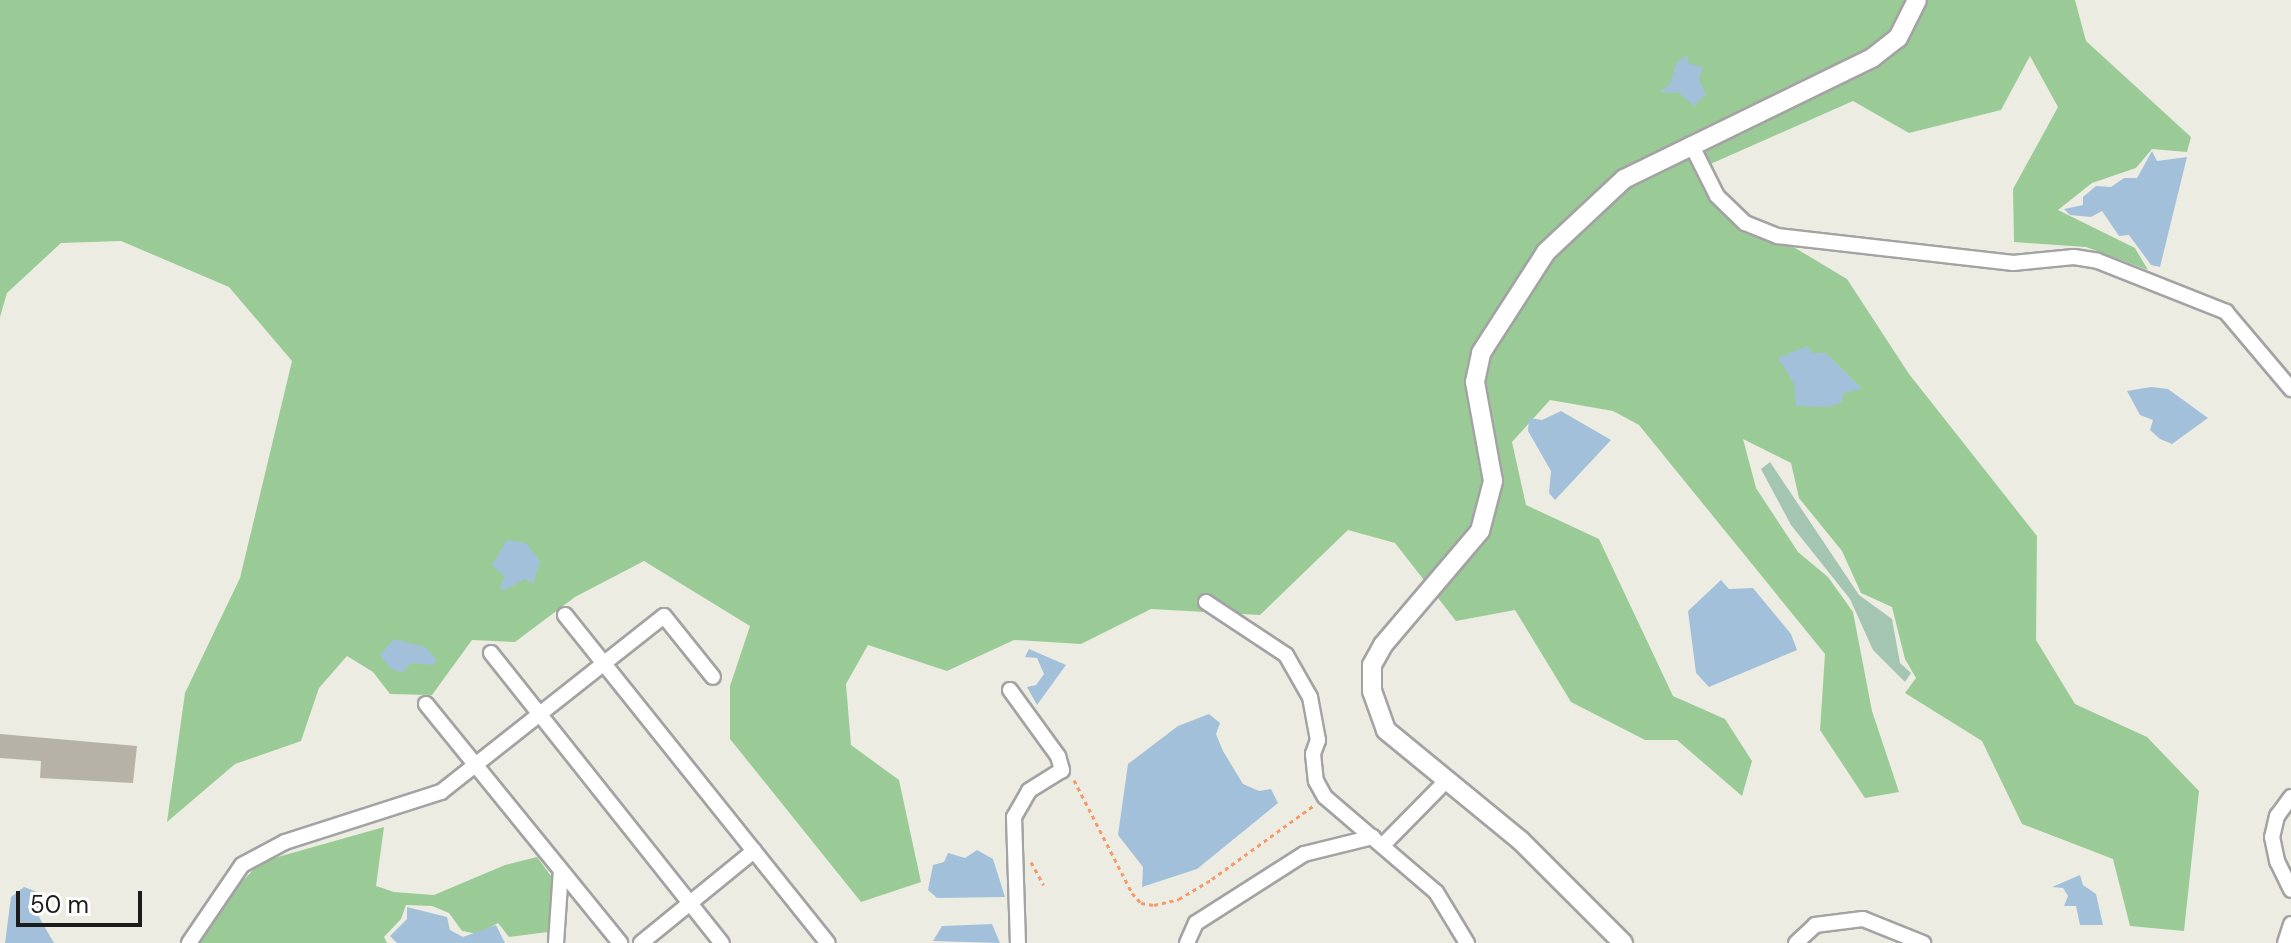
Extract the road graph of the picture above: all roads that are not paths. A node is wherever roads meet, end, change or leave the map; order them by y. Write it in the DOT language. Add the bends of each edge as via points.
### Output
graph roads {
  1 [pos="1917,0"];
  2 [pos="1691,144"];
  3 [pos="2291,389"];
  4 [pos="1206,602"];
  5 [pos="565,615"];
  6 [pos="491,653"];
  7 [pos="603,664"];
  8 [pos="713,677"];
  9 [pos="1010,690"];
  10 [pos="426,704"];
  11 [pos="539,714"];
  12 [pos="475,765"];
  13 [pos="1446,781"];
  14 [pos="2291,797"];
  15 [pos="1378,841"];
  16 [pos="754,851"];
  17 [pos="561,870"];
  18 [pos="2291,890"];
  19 [pos="690,903"];
  20 [pos="2291,924"];
  21 [pos="189,943"];
  22 [pos="556,943"];
  23 [pos="620,943"];
  24 [pos="641,943"];
  25 [pos="722,943"];
  26 [pos="828,943"];
  27 [pos="1018,943"];
  28 [pos="1187,943"];
  29 [pos="1467,943"];
  30 [pos="1623,943"];
  31 [pos="1796,943"];
  32 [pos="1923,943"];
  33 [pos="2285,943"];
  1 -- 2 [label="street" via="1898,38 1872,58"];
  2 -- 3 [label="street" via="1717,196 1756,228 1777,236 2013,263 2074,257 2098,261 2226,312"];
  2 -- 13 [label="street" via="1624,179 1576,220 1505,307 1481,353 1475,382 1493,481 1484,519 1459,558 1383,645 1371,677 1386,730"];
  4 -- 15 [label="street" via="1267,640 1301,675 1318,740 1313,754 1316,781 1335,806"];
  5 -- 7 [label="street"];
  6 -- 11 [label="street"];
  7 -- 8 [label="street" via="664,616"];
  7 -- 11 [label="street"];
  7 -- 16 [label="street"];
  9 -- 27 [label="street" via="1058,756 1062,770 1029,791 1014,817"];
  10 -- 12 [label="street"];
  11 -- 12 [label="street"];
  11 -- 19 [label="street"];
  12 -- 17 [label="street"];
  12 -- 21 [label="street" via="441,792 260,853 242,865"];
  13 -- 15 [label="street"];
  13 -- 30 [label="street" via="1521,841"];
  14 -- 18 [label="street" via="2277,816 2272,837"];
  15 -- 28 [label="street" via="1304,854 1196,923"];
  15 -- 29 [label="street" via="1436,892"];
  16 -- 19 [label="street"];
  16 -- 26 [label="street"];
  17 -- 22 [label="street"];
  17 -- 23 [label="street"];
  19 -- 24 [label="street"];
  19 -- 25 [label="street"];
  20 -- 33 [label="street"];
  31 -- 32 [label="street" via="1815,925 1863,919"];
}
